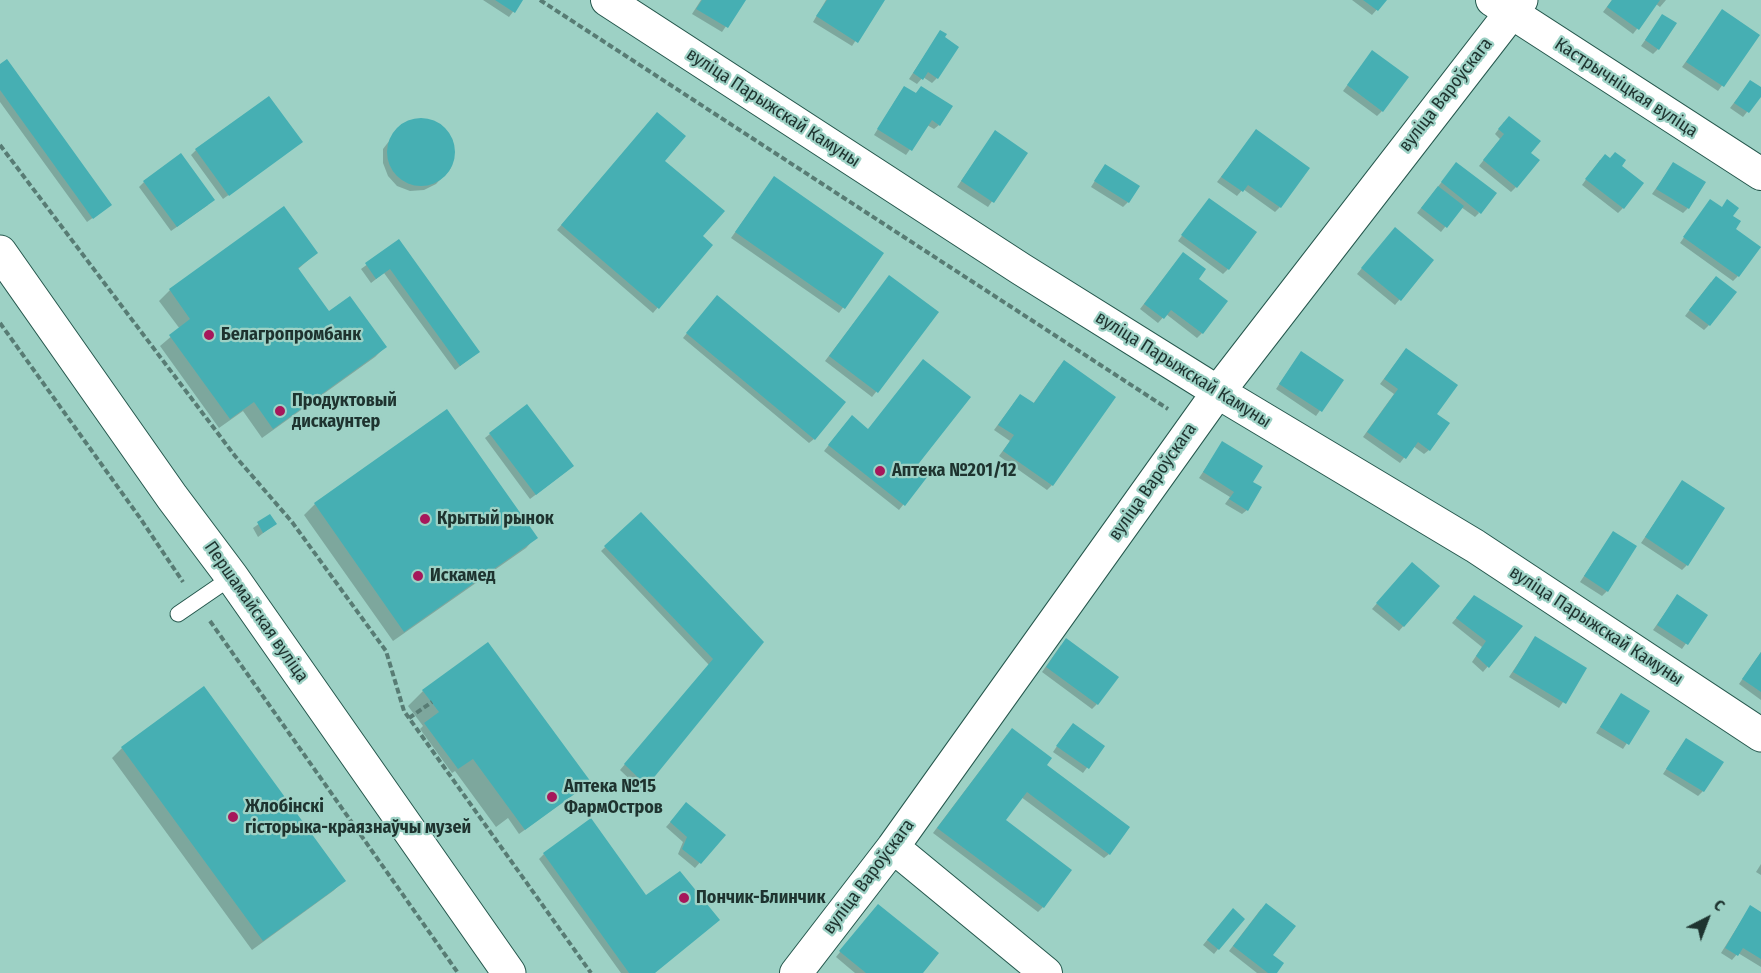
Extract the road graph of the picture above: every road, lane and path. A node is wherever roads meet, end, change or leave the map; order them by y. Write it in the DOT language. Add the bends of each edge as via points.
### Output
graph roads {
  1 [pos="540,0"];
  2 [pos="607,0"];
  3 [pos="1507,4"];
  4 [pos="0,146"];
  5 [pos="1761,174"];
  6 [pos="0,252"];
  7 [pos="0,323"];
  8 [pos="1218,392"];
  9 [pos="1193,425"];
  10 [pos="232,577"];
  11 [pos="197,602"];
  12 [pos="178,614"];
  13 [pos="432,702"];
  14 [pos="409,718"];
  15 [pos="1761,735"];
  16 [pos="893,847"];
  17 [pos="458,973"];
  18 [pos="509,973"];
  19 [pos="591,973"];
  20 [pos="796,973"];
  21 [pos="1046,973"];
  1 -- 9 [label="path"];
  2 -- 8 [label="street, вуліца Парыжскай Камуны"];
  3 -- 5 [label="street, Кастрычніцкая вуліца"];
  3 -- 8 [label="street, вуліца Вароўскага"];
  4 -- 14 [label="path" via="228,446 292,522 386,651"];
  6 -- 10 [label="street, Першамайская вуліца"];
  7 -- 11 [label="path"];
  8 -- 9 [label="street, вуліца Вароўскага"];
  8 -- 15 [label="street, вуліца Парыжскай Камуны" via="1475,546"];
  9 -- 16 [label="street, вуліца Вароўскага"];
  10 -- 11 [label="lane"];
  10 -- 18 [label="street, Першамайская вуліца"];
  11 -- 12 [label="lane"];
  11 -- 17 [label="path"];
  13 -- 14 [label="path"];
  14 -- 19 [label="path"];
  16 -- 20 [label="street, вуліца Вароўскага"];
  16 -- 21 [label="street"];
}
